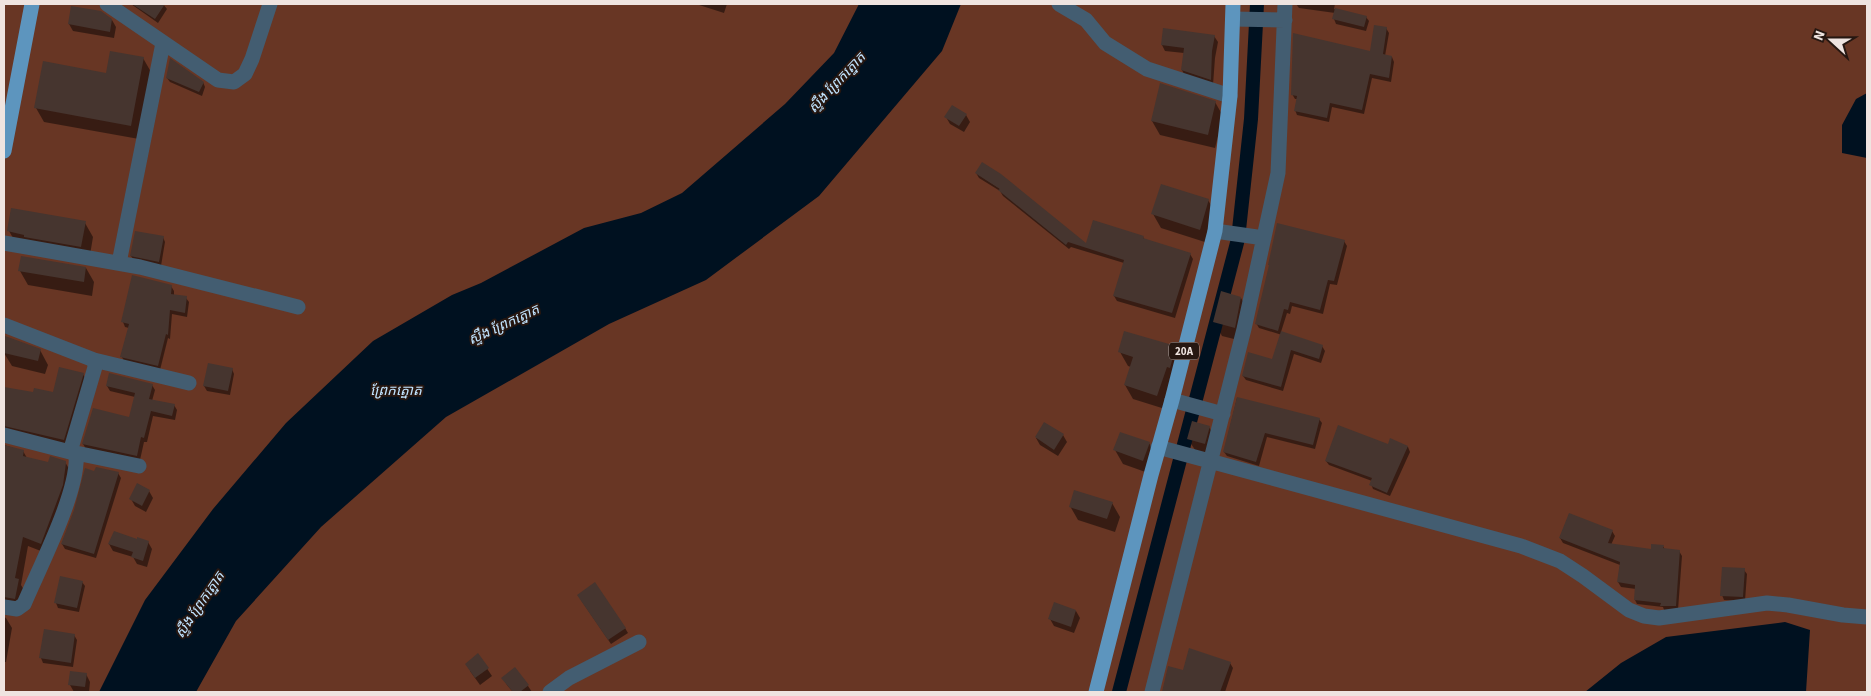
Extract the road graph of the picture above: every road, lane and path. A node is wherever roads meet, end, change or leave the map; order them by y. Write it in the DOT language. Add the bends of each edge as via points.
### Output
graph roads {
  1 [pos="32,4"];
  2 [pos="107,4"];
  3 [pos="270,4"];
  4 [pos="1059,4"];
  5 [pos="1286,4"];
  6 [pos="1237,14"];
  7 [pos="1279,20"];
  8 [pos="163,43"];
  9 [pos="1230,96"];
  10 [pos="4,151"];
  11 [pos="1215,231"];
  12 [pos="1259,236"];
  13 [pos="4,243"];
  14 [pos="119,263"];
  15 [pos="298,307"];
  16 [pos="4,325"];
  17 [pos="94,360"];
  18 [pos="189,383"];
  19 [pos="1172,400"];
  20 [pos="1216,412"];
  21 [pos="4,436"];
  22 [pos="1158,447"];
  23 [pos="73,452"];
  24 [pos="1207,459"];
  25 [pos="139,466"];
  26 [pos="4,607"];
  27 [pos="1867,617"];
  28 [pos="639,642"];
  29 [pos="550,692"];
  30 [pos="1096,692"];
  31 [pos="1152,692"];
  1 -- 10 [label="main road"];
  2 -- 8 [label="street"];
  3 -- 8 [label="street" via="252,59 245,74 234,82 218,80"];
  4 -- 9 [label="street" via="1086,20 1105,43 1147,69"];
  5 -- 7 [label="street"];
  6 -- 7 [label="street"];
  6 -- 9 [label="main road, 20A"];
  7 -- 12 [label="street" via="1278,174"];
  8 -- 14 [label="street"];
  9 -- 11 [label="main road, 20A"];
  11 -- 12 [label="street"];
  11 -- 19 [label="main road, 20A"];
  12 -- 20 [label="street" via="1244,329"];
  13 -- 14 [label="street"];
  14 -- 15 [label="street"];
  16 -- 17 [label="street"];
  17 -- 18 [label="street"];
  17 -- 23 [label="street" via="95,367"];
  19 -- 20 [label="street"];
  19 -- 22 [label="main road, 20A"];
  20 -- 24 [label="street"];
  21 -- 23 [label="street"];
  22 -- 24 [label="street"];
  22 -- 30 [label="main road, 20A"];
  23 -- 25 [label="street"];
  23 -- 26 [label="street" via="76,471 61,517 24,604 17,609"];
  24 -- 27 [label="street" via="1521,546 1560,561 1629,610 1644,616 1659,618 1767,603"];
  24 -- 31 [label="street"];
  28 -- 29 [label="street" via="569,678"];
}
